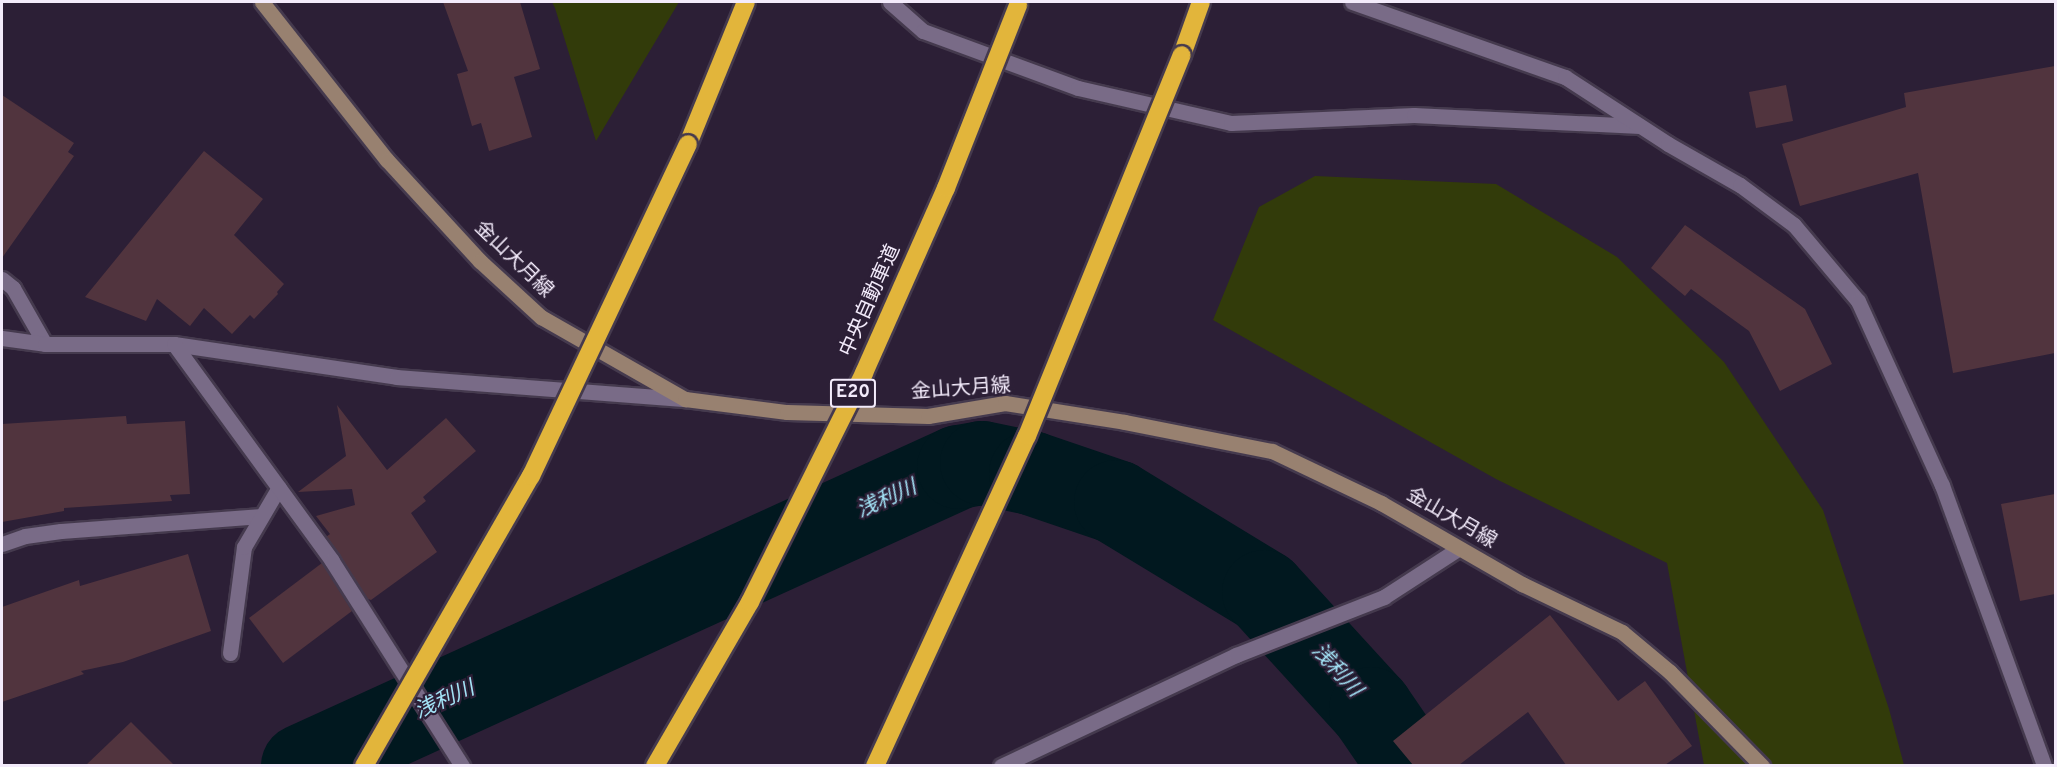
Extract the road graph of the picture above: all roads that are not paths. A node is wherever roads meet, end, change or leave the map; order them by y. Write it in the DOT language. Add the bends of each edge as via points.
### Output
graph roads {
  1 [pos="262,2"];
  2 [pos="746,2"];
  3 [pos="890,2"];
  4 [pos="1201,2"];
  5 [pos="1352,2"];
  6 [pos="1018,3"];
  7 [pos="1640,126"];
  8 [pos="2,279"];
  9 [pos="2,338"];
  10 [pos="45,344"];
  11 [pos="174,344"];
  12 [pos="685,399"];
  13 [pos="279,488"];
  14 [pos="261,516"];
  15 [pos="2,544"];
  16 [pos="1458,549"];
  17 [pos="230,653"];
  18 [pos="364,765"];
  19 [pos="462,765"];
  20 [pos="655,765"];
  21 [pos="875,765"];
  22 [pos="1002,765"];
  23 [pos="1762,765"];
  24 [pos="2044,765"];
  1 -- 12 [label="main road, 金山大月線" via="387,160 480,261 541,317"];
  2 -- 18 [label="highway, bridge" via="688,144 531,476"];
  3 -- 7 [label="street" via="924,31 1078,88 1231,123 1414,115"];
  4 -- 21 [label="highway, bridge" via="1027,436"];
  5 -- 7 [label="street" via="1565,78"];
  6 -- 20 [label="highway, 中央自動車道 / E20, bridge" via="946,188 864,373 750,602"];
  7 -- 24 [label="street" via="1740,184 1794,225 1858,301 1942,485"];
  8 -- 10 [label="street" via="14,288"];
  9 -- 10 [label="street"];
  10 -- 11 [label="street"];
  11 -- 12 [label="street" via="408,378"];
  11 -- 13 [label="street"];
  12 -- 16 [label="main road, 金山大月線" via="787,411 928,416 1005,404 1125,422 1272,451 1382,503"];
  13 -- 14 [label="street"];
  13 -- 19 [label="street" via="332,561"];
  14 -- 15 [label="street" via="61,531"];
  14 -- 17 [label="street" via="244,547"];
  16 -- 22 [label="street" via="1384,597 1236,655"];
  16 -- 23 [label="main road, 金山大月線" via="1622,632 1670,672"];
}
